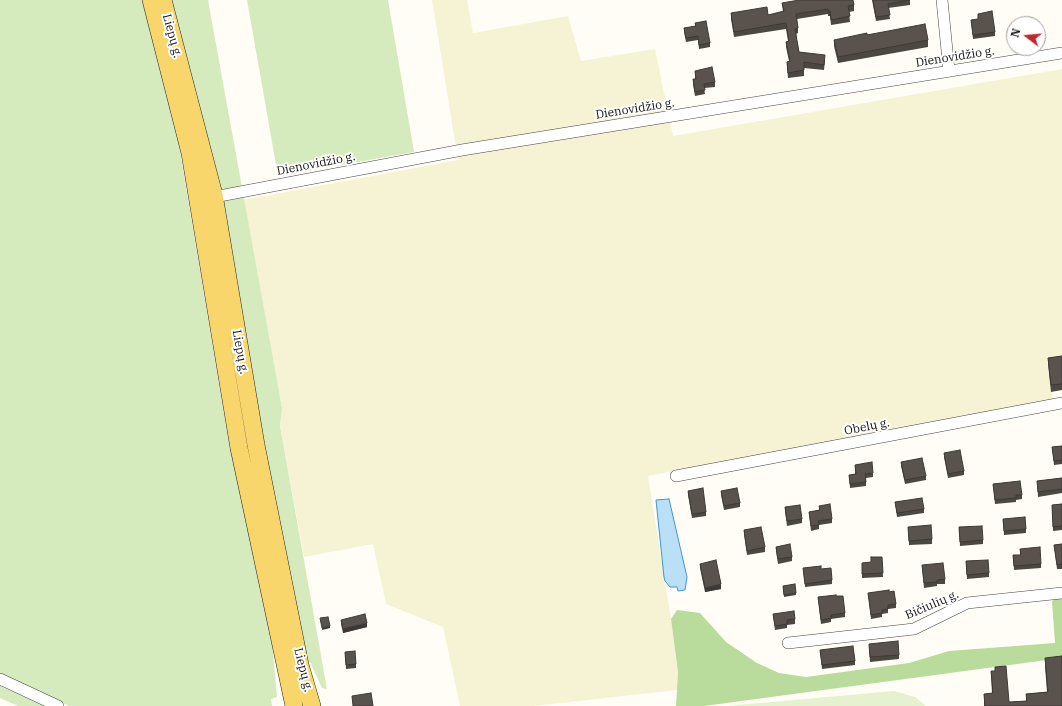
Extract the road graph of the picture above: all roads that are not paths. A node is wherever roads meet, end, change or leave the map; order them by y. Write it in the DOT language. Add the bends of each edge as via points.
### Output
graph roads {
  1 [pos="151,0"];
  2 [pos="163,0"];
  3 [pos="942,0"];
  4 [pos="1062,53"];
  5 [pos="949,71"];
  6 [pos="214,197"];
  7 [pos="1062,403"];
  8 [pos="676,476"];
  9 [pos="1062,593"];
  10 [pos="788,643"];
  11 [pos="0,679"];
  12 [pos="58,706"];
  13 [pos="294,706"];
  14 [pos="312,706"];
  1 -- 13 [label="main road, Liepų g." via="190,152 239,448"];
  2 -- 6 [label="main road, Liepų g."];
  3 -- 5 [label="street"];
  4 -- 5 [label="street, Dienovidžio g."];
  5 -- 6 [label="street, Dienovidžio g." via="462,150"];
  6 -- 14 [label="main road, Liepų g." via="260,468 300,665"];
  7 -- 8 [label="street, Obelų g."];
  9 -- 10 [label="street, Bičiulių g." via="967,603 914,629"];
  11 -- 12 [label="street"];
}
